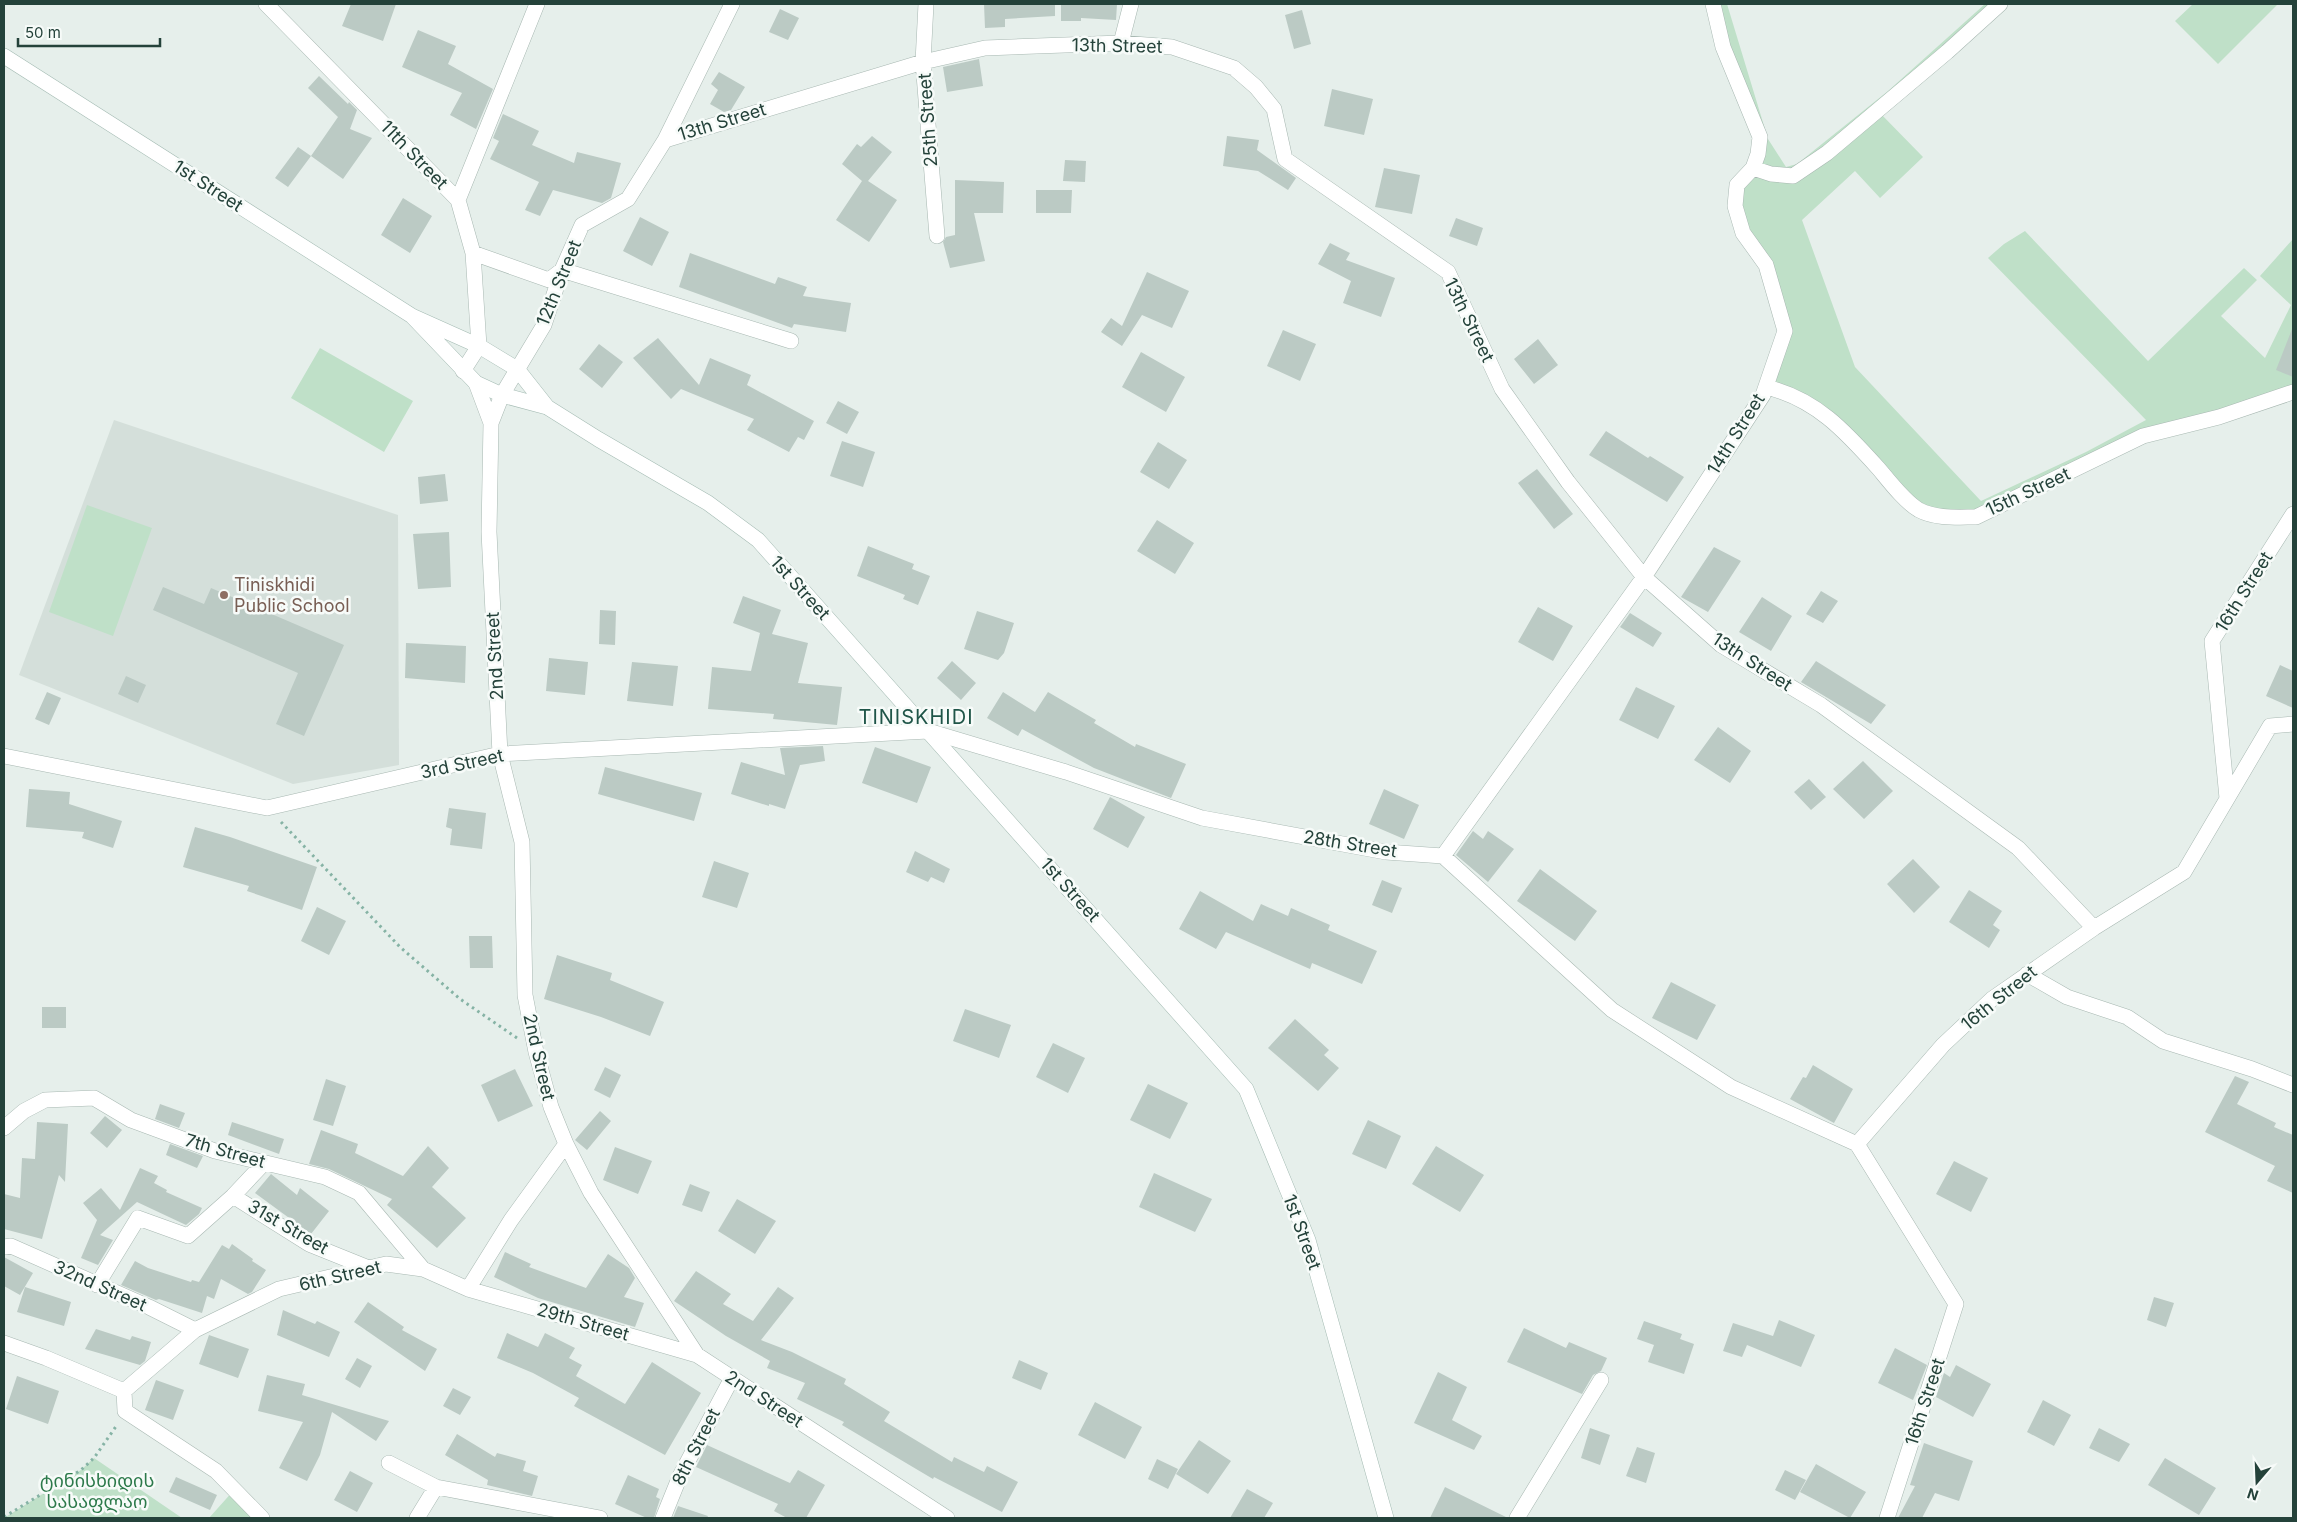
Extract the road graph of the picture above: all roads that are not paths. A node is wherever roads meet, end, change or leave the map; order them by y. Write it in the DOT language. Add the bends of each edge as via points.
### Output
graph roads {
  1 [pos="266,4"];
  2 [pos="537,4"];
  3 [pos="732,4"];
  4 [pos="926,4"];
  5 [pos="1131,4"];
  6 [pos="1713,4"];
  7 [pos="2000,4"];
  8 [pos="1121,43"];
  9 [pos="4,56"];
  10 [pos="923,62"];
  11 [pos="664,140"];
  12 [pos="1753,168"];
  13 [pos="458,200"];
  14 [pos="937,236"];
  15 [pos="473,253"];
  16 [pos="562,270"];
  17 [pos="412,316"];
  18 [pos="791,341"];
  19 [pos="479,346"];
  20 [pos="517,369"];
  21 [pos="463,371"];
  22 [pos="476,383"];
  23 [pos="1766,386"];
  24 [pos="2293,392"];
  25 [pos="502,395"];
  26 [pos="547,407"];
  27 [pos="491,423"];
  28 [pos="2293,514"];
  29 [pos="1644,577"];
  30 [pos="2293,724"];
  31 [pos="928,731"];
  32 [pos="500,754"];
  33 [pos="4,756"];
  34 [pos="2227,798"];
  35 [pos="1443,856"];
  36 [pos="2094,928"];
  37 [pos="2027,974"];
  38 [pos="2293,1085"];
  39 [pos="4,1128"];
  40 [pos="566,1144"];
  41 [pos="1857,1144"];
  42 [pos="264,1163"];
  43 [pos="233,1196"];
  44 [pos="4,1247"];
  45 [pos="371,1269"];
  46 [pos="423,1269"];
  47 [pos="97,1285"];
  48 [pos="468,1289"];
  49 [pos="195,1330"];
  50 [pos="4,1343"];
  51 [pos="697,1355"];
  52 [pos="732,1378"];
  53 [pos="1602,1380"];
  54 [pos="124,1391"];
  55 [pos="389,1463"];
  56 [pos="436,1487"];
  57 [pos="262,1518"];
  58 [pos="417,1518"];
  59 [pos="600,1518"];
  60 [pos="662,1518"];
  61 [pos="947,1518"];
  62 [pos="1386,1518"];
  63 [pos="1517,1518"];
  64 [pos="1888,1518"];
  1 -- 13 [label="street, 11th Street"];
  2 -- 13 [label="street"];
  3 -- 11 [label="street, 12th Street"];
  4 -- 10 [label="street, 25th Street"];
  5 -- 8 [label="street"];
  6 -- 12 [label="street, 14th Street" via="1723,47 1760,137"];
  7 -- 12 [label="street" via="1827,153 1793,176"];
  8 -- 10 [label="street, 13th Street" via="985,48"];
  8 -- 29 [label="street, 13th Street" via="1172,47 1234,68 1274,109 1285,159 1448,272 1502,389 1568,482"];
  9 -- 17 [label="street, 1st Street"];
  10 -- 11 [label="street, 13th Street"];
  10 -- 14 [label="street, 25th Street"];
  11 -- 16 [label="street, 12th Street" via="628,199 582,226"];
  12 -- 23 [label="street, 14th Street" via="1737,185 1735,206 1743,234 1766,265 1785,331"];
  13 -- 15 [label="street, 11th Street"];
  15 -- 16 [label="street" via="549,280"];
  15 -- 19 [label="street, 11th Street"];
  16 -- 18 [label="street"];
  16 -- 20 [label="street, 12th Street" via="544,326"];
  17 -- 19 [label="street, 1st Street"];
  17 -- 21 [label="street, 1st Street"];
  19 -- 20 [label="street, 1st Street"];
  19 -- 21 [label="street"];
  20 -- 25 [label="street, 12th Street"];
  20 -- 26 [label="street, 1st Street"];
  21 -- 22 [label="street, 1st Street"];
  22 -- 25 [label="street, 1st Street"];
  22 -- 27 [label="street"];
  23 -- 24 [label="street, 15th Street" via="1789,392 1814,406 1855,442 1892,485 1920,510 1948,517 1976,517 2143,436 2219,417"];
  23 -- 29 [label="street, 14th Street"];
  25 -- 26 [label="street, 1st Street"];
  25 -- 27 [label="street, 12th Street"];
  26 -- 31 [label="street, 1st Street" via="598,440 708,502 758,540"];
  27 -- 32 [label="street, 2nd Street" via="489,532"];
  28 -- 34 [label="street, 16th Street" via="2212,641"];
  29 -- 35 [label="street"];
  29 -- 36 [label="street, 13th Street" via="1721,645 1821,706 2018,848"];
  30 -- 34 [label="street" via="2270,726"];
  31 -- 32 [label="street, 3rd Street"];
  31 -- 35 [label="street, 28th Street" via="1066,772 1202,818 1386,852"];
  31 -- 62 [label="street, 1st Street" via="1246,1089 1308,1240"];
  32 -- 33 [label="street, 3rd Street" via="267,808"];
  32 -- 40 [label="street, 2nd Street" via="522,842 525,995 551,1107"];
  34 -- 36 [label="street, 16th Street" via="2184,872"];
  35 -- 41 [label="street" via="1612,1010 1731,1087"];
  36 -- 37 [label="street, 16th Street"];
  37 -- 38 [label="street" via="2067,997 2127,1016 2163,1040"];
  37 -- 41 [label="street, 16th Street" via="1992,999 1943,1045"];
  39 -- 42 [label="street, 7th Street" via="24,1111 46,1100 94,1098 131,1120 215,1151"];
  40 -- 48 [label="street"];
  40 -- 51 [label="street, 2nd Street" via="591,1193"];
  41 -- 64 [label="street, 16th Street" via="1956,1304"];
  42 -- 43 [label="street"];
  42 -- 46 [label="street, 7th Street" via="325,1178 359,1193"];
  43 -- 45 [label="street, 31st Street" via="309,1244"];
  43 -- 47 [label="street" via="188,1236 138,1218"];
  44 -- 47 [label="street, 32nd Street" via="11,1246"];
  45 -- 46 [label="street, 6th Street" via="386,1264"];
  45 -- 49 [label="street, 6th Street" via="280,1289"];
  46 -- 48 [label="street, 6th Street"];
  47 -- 49 [label="street, 32nd Street"];
  48 -- 51 [label="street, 29th Street"];
  49 -- 54 [label="street, 6th Street"];
  50 -- 54 [label="street"];
  51 -- 52 [label="street, 2nd Street"];
  52 -- 60 [label="street, 8th Street" via="680,1476"];
  52 -- 61 [label="street, 2nd Street"];
  53 -- 63 [label="street"];
  54 -- 57 [label="street" via="126,1411 216,1471"];
  55 -- 56 [label="street"];
  56 -- 58 [label="street"];
  56 -- 59 [label="street"];
}
